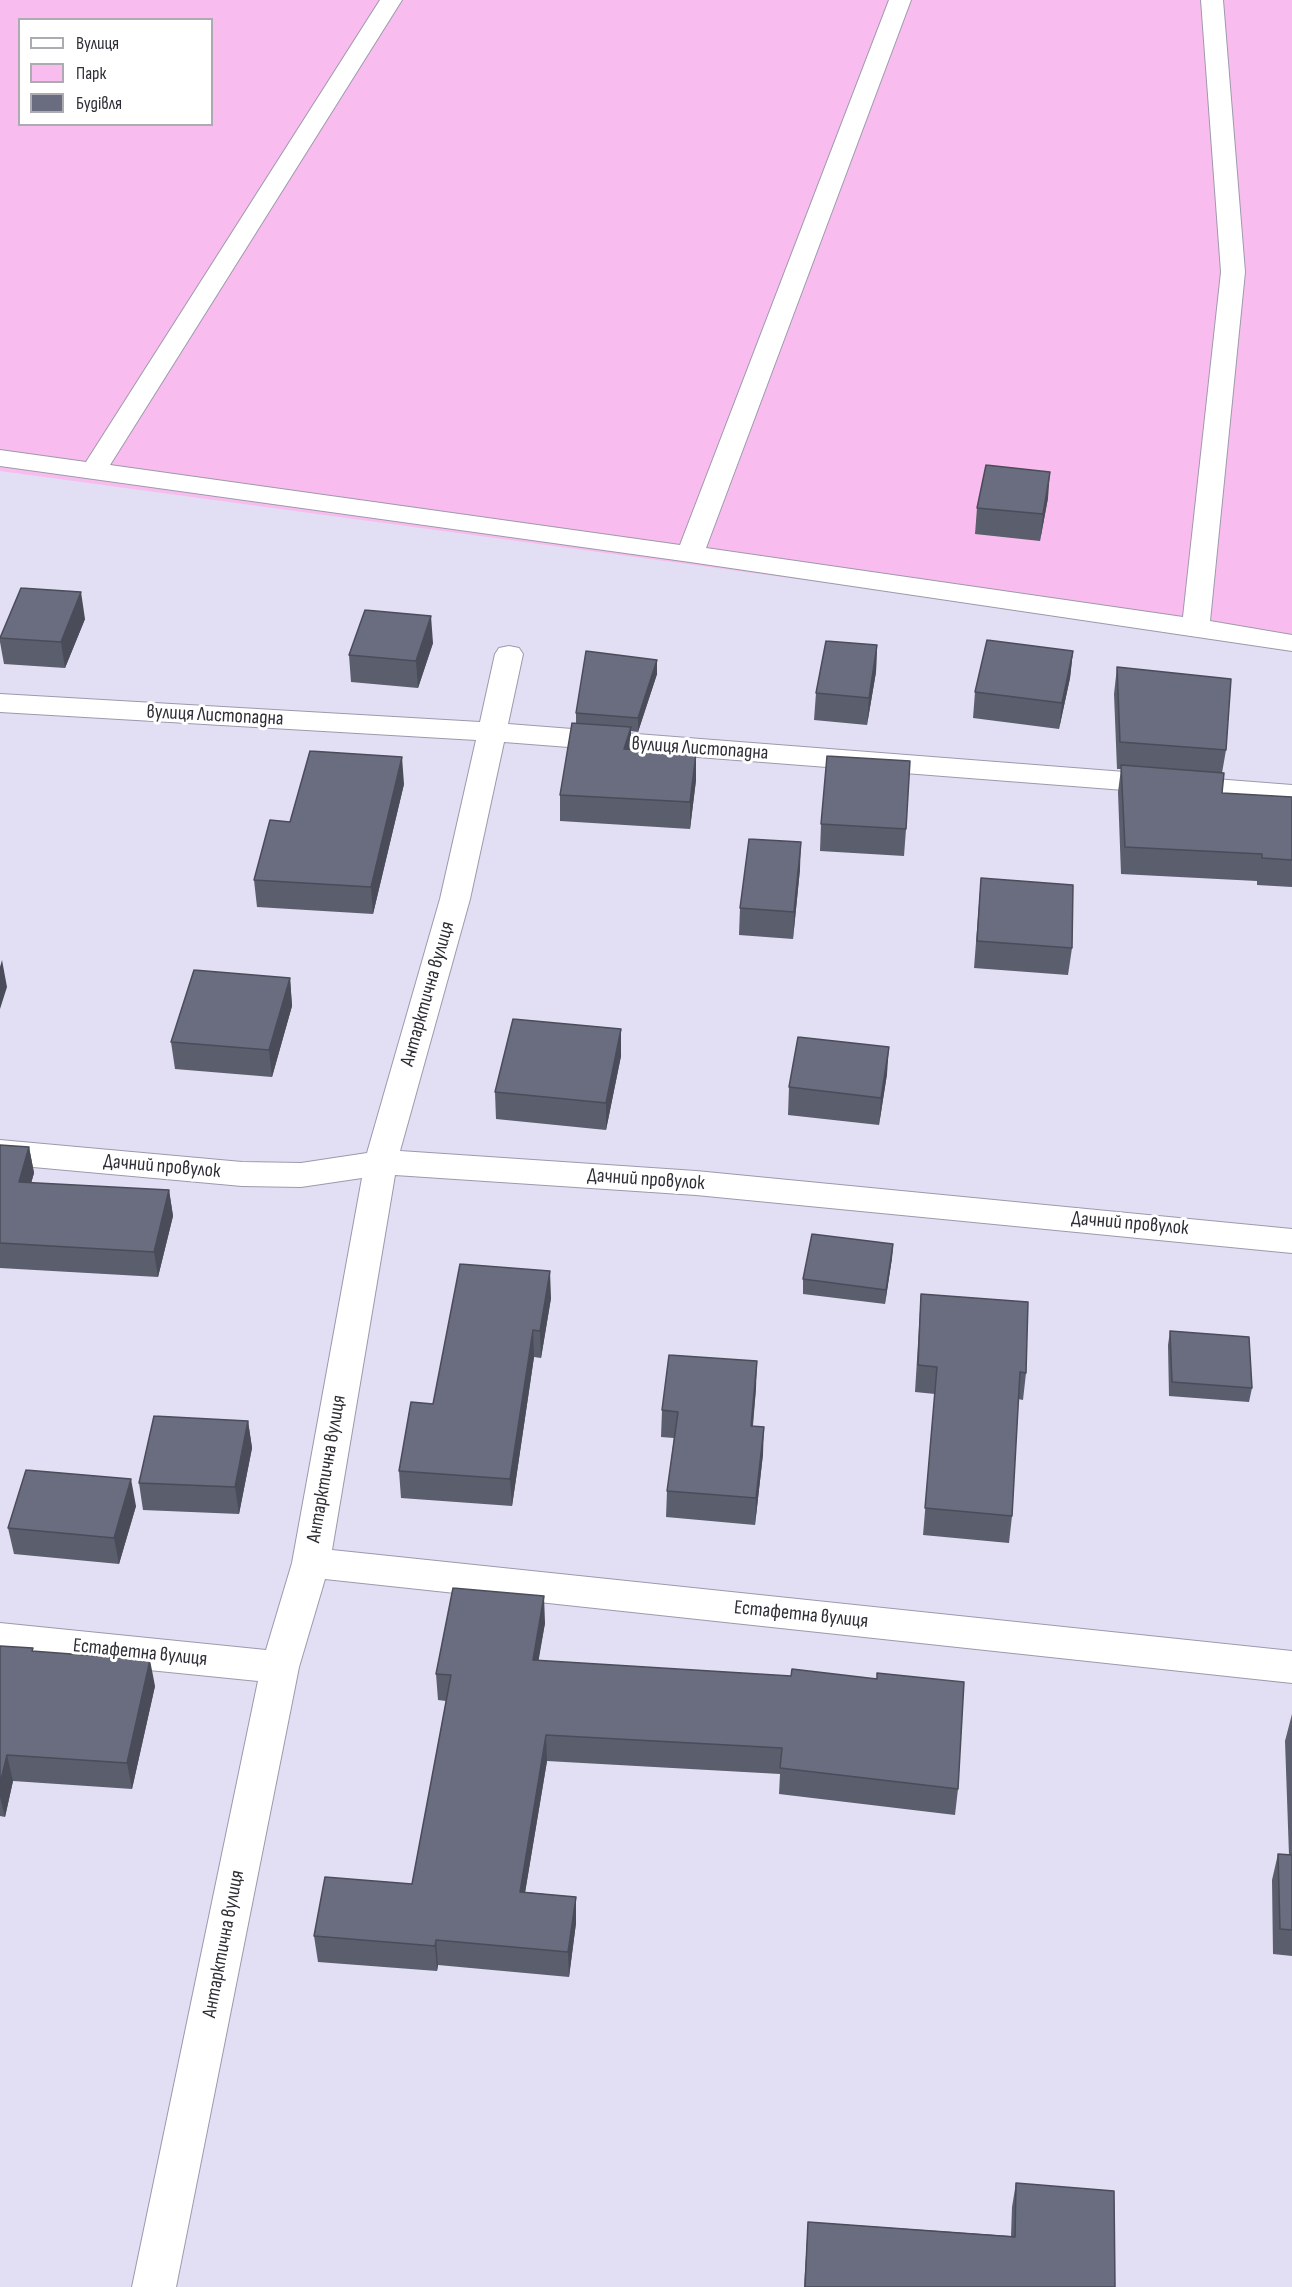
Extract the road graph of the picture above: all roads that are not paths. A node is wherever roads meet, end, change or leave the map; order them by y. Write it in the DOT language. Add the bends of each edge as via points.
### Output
graph roads {
  1 [pos="391,0"];
  2 [pos="900,0"];
  3 [pos="1212,0"];
  4 [pos="0,458"];
  5 [pos="93,471"];
  6 [pos="690,555"];
  7 [pos="1196,627"];
  8 [pos="1292,643"];
  9 [pos="510,654"];
  10 [pos="0,704"];
  11 [pos="492,732"];
  12 [pos="1292,794"];
  13 [pos="0,1152"];
  14 [pos="381,1162"];
  15 [pos="1292,1241"];
  16 [pos="311,1563"];
  17 [pos="0,1639"];
  18 [pos="280,1666"];
  19 [pos="1292,1667"];
  20 [pos="154,2287"];
  1 -- 5 [label="street"];
  2 -- 6 [label="street"];
  3 -- 7 [label="street" via="1233,272"];
  4 -- 5 [label="street"];
  5 -- 6 [label="street"];
  6 -- 7 [label="street"];
  7 -- 8 [label="street"];
  9 -- 11 [label="street, Антарктична вулиця"];
  10 -- 11 [label="street, вулиця Листопадна"];
  11 -- 12 [label="street, вулиця Листопадна"];
  11 -- 14 [label="street, Антарктична вулиця" via="454,899"];
  13 -- 14 [label="street, Дачний провулок" via="242,1174 302,1175"];
  14 -- 15 [label="street, Дачний провулок" via="696,1183"];
  14 -- 16 [label="street, Антарктична вулиця"];
  16 -- 18 [label="street, Антарктична вулиця"];
  16 -- 19 [label="street, Естафетна вулиця"];
  17 -- 18 [label="street, Естафетна вулиця"];
  18 -- 20 [label="street, Антарктична вулиця"];
}
